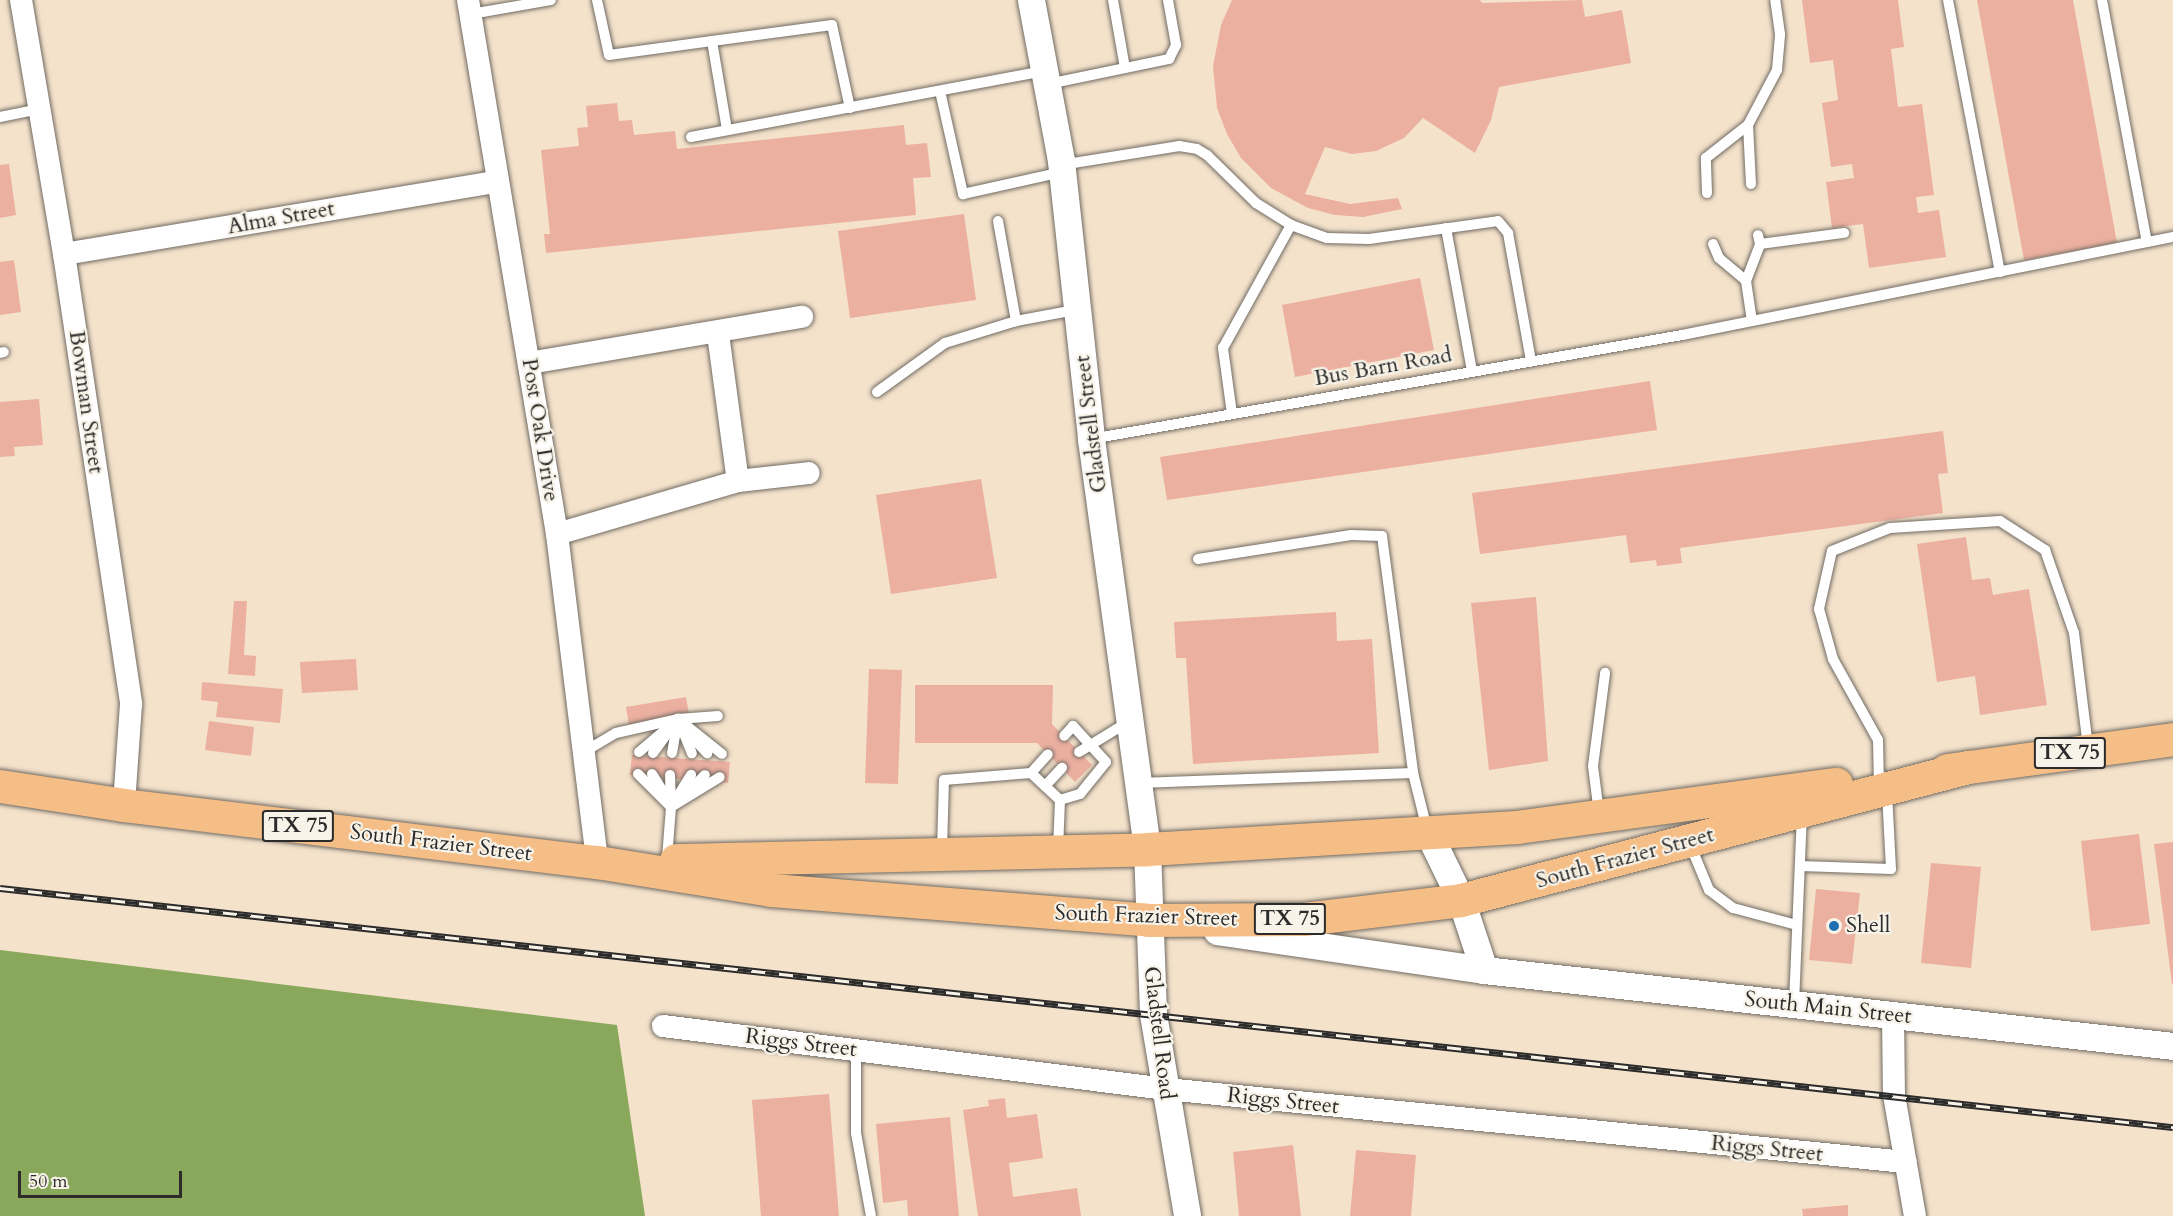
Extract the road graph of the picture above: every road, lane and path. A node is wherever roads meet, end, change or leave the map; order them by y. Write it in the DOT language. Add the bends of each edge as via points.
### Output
graph roads {
  1 [pos="21,0"];
  2 [pos="551,0"];
  3 [pos="597,0"];
  4 [pos="1031,0"];
  5 [pos="1113,0"];
  6 [pos="1168,0"];
  7 [pos="1775,0"];
  8 [pos="1948,0"];
  9 [pos="2102,0"];
  10 [pos="470,7"];
  11 [pos="712,41"];
  12 [pos="1125,68"];
  13 [pos="1045,77"];
  14 [pos="940,91"];
  15 [pos="850,108"];
  16 [pos="40,109"];
  17 [pos="0,117"];
  18 [pos="1748,124"];
  19 [pos="727,130"];
  20 [pos="691,137"];
  21 [pos="1061,168"];
  22 [pos="498,182"];
  23 [pos="1751,184"];
  24 [pos="1707,192"];
  25 [pos="998,221"];
  26 [pos="1291,225"];
  27 [pos="1446,228"];
  28 [pos="1844,233"];
  29 [pos="2173,237"];
  30 [pos="2147,242"];
  31 [pos="1713,244"];
  32 [pos="64,254"];
  33 [pos="2000,272"];
  34 [pos="1746,281"];
  35 [pos="1078,310"];
  36 [pos="802,317"];
  37 [pos="1016,321"];
  38 [pos="1752,321"];
  39 [pos="718,334"];
  40 [pos="1531,361"];
  41 [pos="529,363"];
  42 [pos="1472,371"];
  43 [pos="877,392"];
  44 [pos="1232,414"];
  45 [pos="1091,439"];
  46 [pos="809,472"];
  47 [pos="738,481"];
  48 [pos="557,534"];
  49 [pos="1198,559"];
  50 [pos="1605,673"];
  51 [pos="718,716"];
  52 [pos="678,719"];
  53 [pos="1131,720"];
  54 [pos="1064,736"];
  55 [pos="2173,739"];
  56 [pos="1089,744"];
  57 [pos="2088,751"];
  58 [pos="583,752"];
  59 [pos="639,752"];
  60 [pos="1079,752"];
  61 [pos="653,753"];
  62 [pos="672,753"];
  63 [pos="692,753"];
  64 [pos="707,753"];
  65 [pos="722,754"];
  66 [pos="1048,754"];
  67 [pos="1062,768"];
  68 [pos="1413,772"];
  69 [pos="1031,773"];
  70 [pos="638,774"];
  71 [pos="652,774"];
  72 [pos="670,775"];
  73 [pos="691,775"];
  74 [pos="705,776"];
  75 [pos="720,777"];
  76 [pos="1139,783"];
  77 [pos="0,786"];
  78 [pos="1045,786"];
  79 [pos="1881,786"];
  80 [pos="1060,800"];
  81 [pos="124,805"];
  82 [pos="671,807"];
  83 [pos="1802,812"];
  84 [pos="1599,816"];
  85 [pos="1428,832"];
  86 [pos="1689,842"];
  87 [pos="1147,849"];
  88 [pos="1058,851"];
  89 [pos="942,854"];
  90 [pos="667,860"];
  91 [pos="597,862"];
  92 [pos="1800,866"];
  93 [pos="1461,900"];
  94 [pos="1148,920"];
  95 [pos="1797,925"];
  96 [pos="1484,970"];
  97 [pos="1794,1004"];
  98 [pos="1893,1015"];
  99 [pos="663,1026"];
  100 [pos="2173,1046"];
  101 [pos="856,1050"];
  102 [pos="1166,1089"];
  103 [pos="1905,1162"];
  104 [pos="871,1216"];
  105 [pos="1188,1216"];
  106 [pos="1915,1216"];
  1 -- 16 [label="street, Bowman Street"];
  2 -- 10 [label="lane"];
  3 -- 11 [label="lane" via="609,55"];
  4 -- 13 [label="street, Gladstell Street"];
  5 -- 12 [label="lane"];
  6 -- 12 [label="lane" via="1176,45 1174,55"];
  7 -- 18 [label="lane" via="1780,34 1777,70"];
  8 -- 33 [label="lane"];
  9 -- 30 [label="lane"];
  10 -- 22 [label="street, Post Oak Drive"];
  11 -- 15 [label="lane" via="832,24"];
  11 -- 19 [label="lane"];
  12 -- 13 [label="lane"];
  13 -- 14 [label="lane"];
  13 -- 21 [label="street, Gladstell Street"];
  14 -- 15 [label="lane"];
  14 -- 21 [label="lane" via="963,194"];
  15 -- 19 [label="lane"];
  16 -- 17 [label="lane"];
  16 -- 32 [label="street, Bowman Street"];
  18 -- 23 [label="lane"];
  18 -- 24 [label="lane" via="1706,158"];
  19 -- 20 [label="lane"];
  21 -- 26 [label="lane" via="1187,146 1207,155 1256,204"];
  21 -- 35 [label="street, Gladstell Street"];
  22 -- 32 [label="street, Alma Street"];
  22 -- 41 [label="street, Post Oak Drive"];
  25 -- 37 [label="lane"];
  26 -- 27 [label="lane" via="1327,238 1354,240"];
  26 -- 44 [label="lane" via="1223,348"];
  27 -- 40 [label="lane" via="1489,220 1503,224"];
  27 -- 42 [label="lane"];
  28 -- 34 [label="lane" via="1759,240"];
  29 -- 30 [label="lane, Bus Barn Road"];
  30 -- 33 [label="lane, Bus Barn Road"];
  31 -- 34 [label="lane" via="1719,258"];
  32 -- 81 [label="street, Bowman Street" via="131,704"];
  33 -- 38 [label="lane, Bus Barn Road"];
  34 -- 38 [label="lane"];
  35 -- 37 [label="lane"];
  35 -- 45 [label="street, Gladstell Street"];
  36 -- 39 [label="street"];
  37 -- 43 [label="lane" via="945,343"];
  38 -- 40 [label="lane, Bus Barn Road"];
  39 -- 41 [label="street"];
  39 -- 47 [label="street"];
  40 -- 42 [label="lane, Bus Barn Road"];
  41 -- 48 [label="street, Post Oak Drive"];
  42 -- 44 [label="lane, Bus Barn Road"];
  44 -- 45 [label="lane, Bus Barn Road"];
  45 -- 53 [label="street, Gladstell Street"];
  46 -- 47 [label="street"];
  47 -- 48 [label="street"];
  48 -- 58 [label="street, Post Oak Drive"];
  49 -- 68 [label="lane" via="1351,535 1382,536"];
  50 -- 84 [label="lane" via="1593,766"];
  51 -- 52 [label="lane"];
  52 -- 58 [label="lane" via="616,733"];
  52 -- 59 [label="lane"];
  52 -- 61 [label="lane"];
  52 -- 62 [label="lane"];
  52 -- 63 [label="lane"];
  52 -- 64 [label="lane"];
  52 -- 65 [label="lane"];
  53 -- 56 [label="lane"];
  53 -- 76 [label="street, Gladstell Street"];
  54 -- 56 [label="lane" via="1073,726"];
  55 -- 57 [label="main road, South Frazier Street / TX 75"];
  56 -- 60 [label="lane"];
  56 -- 80 [label="lane" via="1106,762 1080,794"];
  57 -- 79 [label="main road, South Frazier Street / TX 75" via="1968,767"];
  57 -- 79 [label="lane" via="2074,633 2045,550 2000,521 1890,528 1832,551 1819,609 1833,659 1878,740"];
  58 -- 91 [label="street, Post Oak Drive"];
  66 -- 69 [label="lane"];
  67 -- 78 [label="lane"];
  68 -- 76 [label="lane"];
  68 -- 85 [label="lane"];
  69 -- 78 [label="lane"];
  69 -- 89 [label="lane" via="944,780"];
  70 -- 82 [label="lane"];
  71 -- 82 [label="lane"];
  72 -- 82 [label="lane"];
  73 -- 82 [label="lane"];
  74 -- 82 [label="lane"];
  75 -- 82 [label="lane"];
  76 -- 87 [label="street, Gladstell Street"];
  77 -- 81 [label="main road, South Frazier Street / TX 75"];
  78 -- 80 [label="lane"];
  79 -- 83 [label="main road, South Frazier Street / TX 75"];
  79 -- 84 [label="main road, South Frazier Street / TX 75"];
  79 -- 92 [label="lane" via="1891,869"];
  80 -- 88 [label="lane"];
  81 -- 91 [label="main road, South Frazier Street / TX 75"];
  82 -- 90 [label="lane"];
  83 -- 86 [label="main road, South Frazier Street / TX 75"];
  83 -- 92 [label="lane"];
  84 -- 85 [label="main road, South Frazier Street / TX 75" via="1517,827"];
  85 -- 87 [label="main road, South Frazier Street / TX 75"];
  85 -- 93 [label="street"];
  86 -- 93 [label="main road, South Frazier Street / TX 75"];
  86 -- 95 [label="lane" via="1709,890 1733,908"];
  87 -- 88 [label="main road, South Frazier Street / TX 75"];
  87 -- 94 [label="street, Gladstell Road"];
  88 -- 89 [label="main road, South Frazier Street / TX 75"];
  89 -- 90 [label="main road, South Frazier Street / TX 75"];
  90 -- 91 [label="main road, South Frazier Street / TX 75"];
  91 -- 94 [label="main road, South Frazier Street / TX 75" via="771,890"];
  92 -- 95 [label="lane"];
  93 -- 94 [label="main road, South Frazier Street / TX 75" via="1304,919"];
  93 -- 96 [label="street"];
  94 -- 96 [label="street, South Main Street"];
  94 -- 102 [label="street, Gladstell Road" via="1153,1014"];
  95 -- 97 [label="lane"];
  96 -- 97 [label="street, South Main Street"];
  97 -- 98 [label="street, South Main Street"];
  98 -- 100 [label="street, South Main Street"];
  98 -- 103 [label="street" via="1894,1095"];
  99 -- 101 [label="street, Riggs Street"];
  101 -- 102 [label="street, Riggs Street"];
  101 -- 104 [label="lane" via="856,1133"];
  102 -- 103 [label="street, Riggs Street"];
  102 -- 105 [label="street, Gladstell Road"];
  103 -- 106 [label="street"];
}
